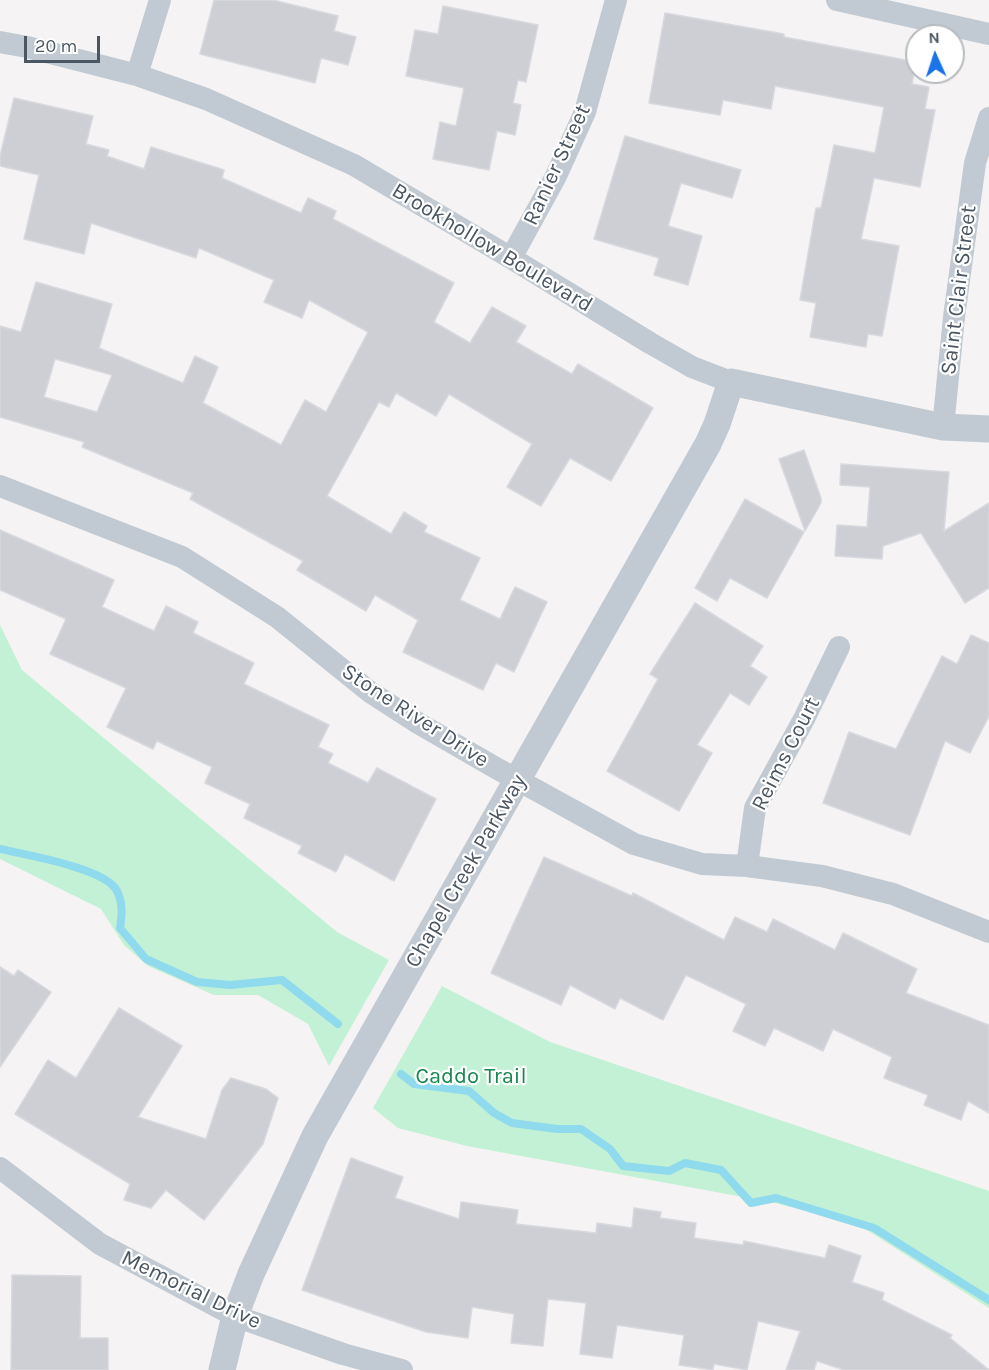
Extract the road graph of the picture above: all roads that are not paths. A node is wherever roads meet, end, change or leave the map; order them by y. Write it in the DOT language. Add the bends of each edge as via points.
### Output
graph roads {
  1 [pos="160,0"];
  2 [pos="616,0"];
  3 [pos="837,0"];
  4 [pos="989,34"];
  5 [pos="0,42"];
  6 [pos="137,75"];
  7 [pos="989,118"];
  8 [pos="511,258"];
  9 [pos="731,382"];
  10 [pos="943,427"];
  11 [pos="989,429"];
  12 [pos="0,486"];
  13 [pos="839,647"];
  14 [pos="518,780"];
  15 [pos="747,866"];
  16 [pos="989,932"];
  17 [pos="3,1180"];
  18 [pos="235,1316"];
  19 [pos="222,1370"];
  20 [pos="402,1370"];
  1 -- 6 [label="street"];
  2 -- 8 [label="street, Ranier Street" via="585,112 556,176"];
  3 -- 4 [label="street"];
  5 -- 6 [label="street, Brookhollow Boulevard"];
  6 -- 8 [label="street, Brookhollow Boulevard" via="206,99 354,165"];
  7 -- 10 [label="street, Saint Clair Street" via="975,163"];
  8 -- 9 [label="street, Brookhollow Boulevard" via="692,367"];
  9 -- 10 [label="street, Brookhollow Boulevard"];
  9 -- 14 [label="street, Chapel Creek Parkway" via="708,444"];
  10 -- 11 [label="street, Brookhollow Boulevard"];
  12 -- 14 [label="street, Stone River Drive" via="182,557 277,617 370,692"];
  13 -- 15 [label="street, Reims Court" via="755,808"];
  14 -- 15 [label="street, Stone River Drive" via="634,844 702,864"];
  14 -- 18 [label="street, Chapel Creek Parkway" via="315,1136"];
  15 -- 16 [label="street, Stone River Drive" via="822,876 893,894"];
  17 -- 18 [label="street, Memorial Drive" via="100,1244"];
  18 -- 19 [label="street, Chapel Creek Parkway"];
  18 -- 20 [label="street, Memorial Drive"];
}
